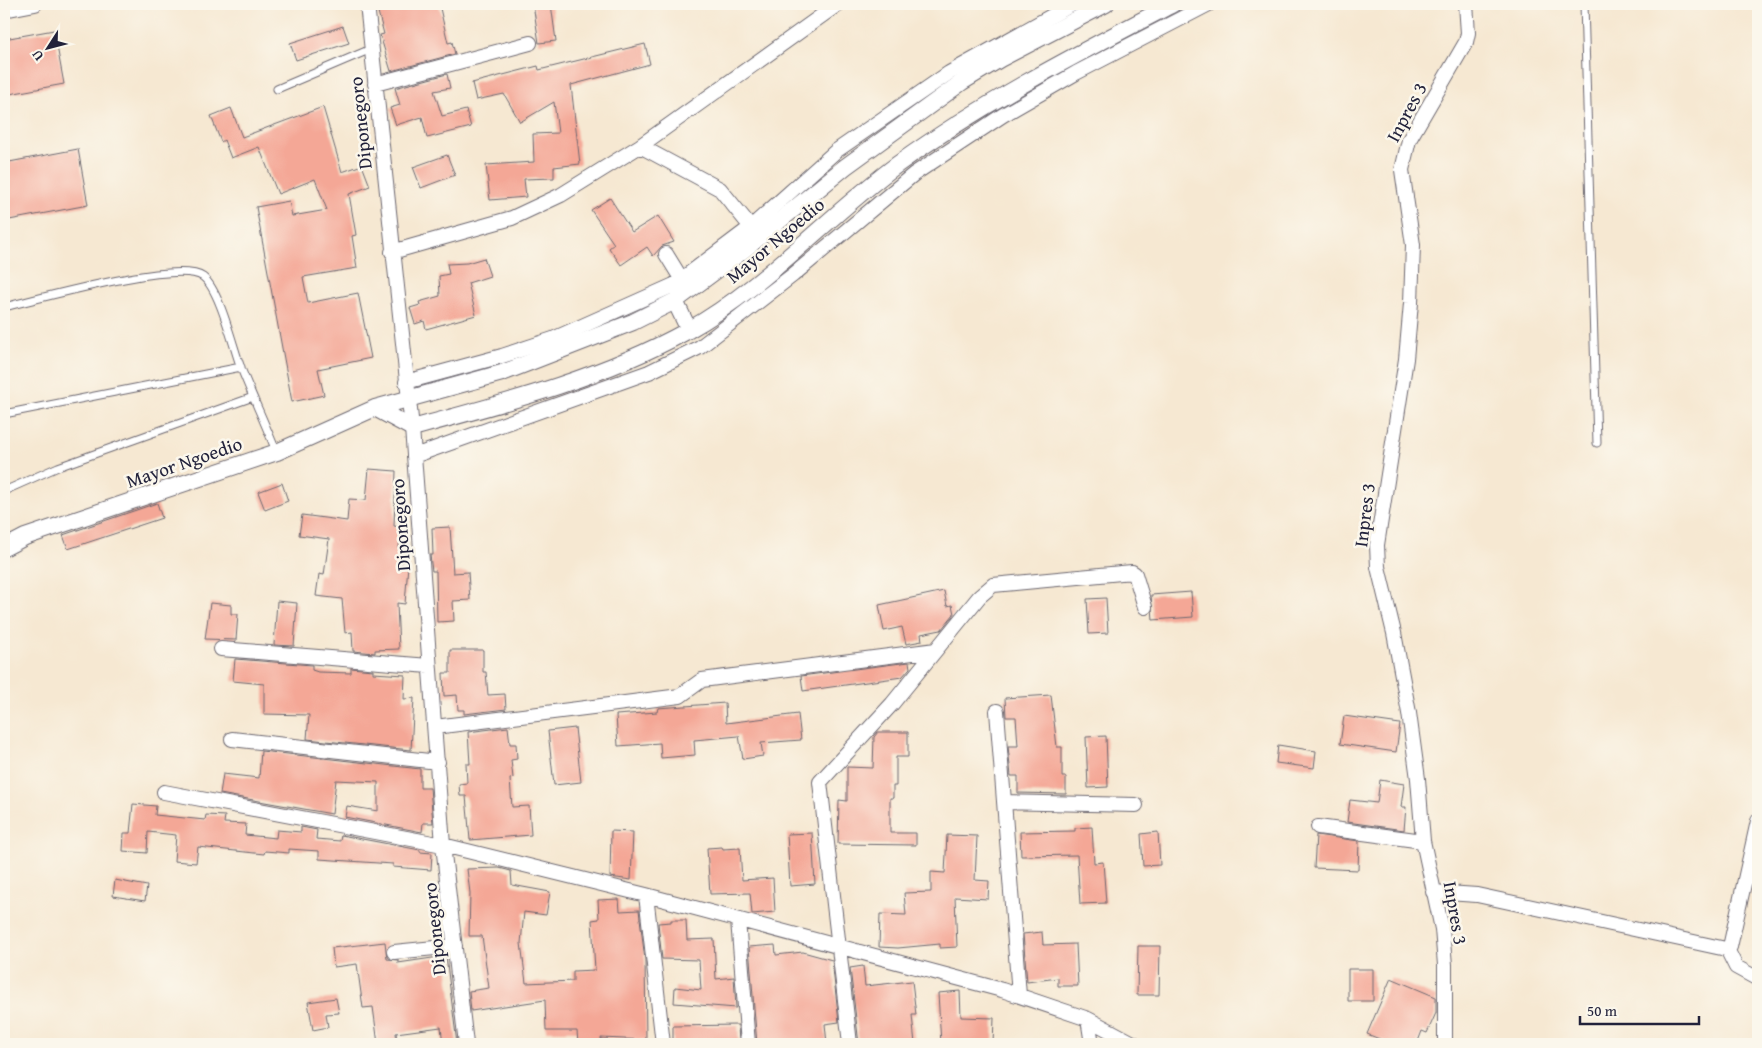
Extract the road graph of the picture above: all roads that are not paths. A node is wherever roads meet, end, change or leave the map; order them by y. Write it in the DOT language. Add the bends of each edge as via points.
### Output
graph roads {
  1 [pos="35,4"];
  2 [pos="367,4"];
  3 [pos="838,4"];
  4 [pos="1073,4"];
  5 [pos="1106,4"];
  6 [pos="1173,4"];
  7 [pos="1209,4"];
  8 [pos="1466,4"];
  9 [pos="1584,4"];
  10 [pos="4,10"];
  11 [pos="530,43"];
  12 [pos="372,50"];
  13 [pos="375,84"];
  14 [pos="276,89"];
  15 [pos="640,146"];
  16 [pos="749,225"];
  17 [pos="392,252"];
  18 [pos="668,257"];
  19 [pos="679,276"];
  20 [pos="675,301"];
  21 [pos="4,306"];
  22 [pos="689,330"];
  23 [pos="241,367"];
  24 [pos="408,390"];
  25 [pos="253,397"];
  26 [pos="375,408"];
  27 [pos="4,414"];
  28 [pos="412,428"];
  29 [pos="1597,442"];
  30 [pos="277,452"];
  31 [pos="414,456"];
  32 [pos="4,491"];
  33 [pos="4,548"];
  34 [pos="1145,607"];
  35 [pos="221,649"];
  36 [pos="936,650"];
  37 [pos="429,666"];
  38 [pos="997,712"];
  39 [pos="435,727"];
  40 [pos="232,739"];
  41 [pos="438,762"];
  42 [pos="164,792"];
  43 [pos="1004,802"];
  44 [pos="1136,805"];
  45 [pos="1758,822"];
  46 [pos="1318,827"];
  47 [pos="1423,841"];
  48 [pos="443,845"];
  49 [pos="1434,892"];
  50 [pos="646,895"];
  51 [pos="738,920"];
  52 [pos="455,946"];
  53 [pos="841,948"];
  54 [pos="1727,948"];
  55 [pos="394,952"];
  56 [pos="1758,979"];
  57 [pos="1019,996"];
  58 [pos="1088,1019"];
  59 [pos="466,1044"];
  60 [pos="663,1044"];
  61 [pos="748,1044"];
  62 [pos="850,1044"];
  63 [pos="1092,1044"];
  64 [pos="1135,1044"];
  65 [pos="1445,1044"];
  1 -- 10 [label="street"];
  2 -- 12 [label="street, Diponegoro"];
  3 -- 15 [label="street"];
  4 -- 16 [label="street" via="941,78 836,151"];
  5 -- 20 [label="street, Mayor Ngoedio" via="1000,58 955,87 852,162 744,250"];
  6 -- 22 [label="street, Mayor Ngoedio" via="1020,85 936,138 862,193 757,283"];
  7 -- 31 [label="street" via="1002,115 914,174 700,347 649,372"];
  8 -- 47 [label="street, Inpres 3" via="1466,42 1409,140 1402,170 1413,245 1411,303 1406,359 1376,545 1409,713"];
  9 -- 29 [label="lane"];
  11 -- 13 [label="street"];
  12 -- 13 [label="street, Diponegoro"];
  12 -- 14 [label="lane"];
  13 -- 17 [label="street, Diponegoro"];
  15 -- 16 [label="street" via="707,180 730,198"];
  15 -- 17 [label="street" via="540,206 512,218"];
  16 -- 19 [label="street"];
  17 -- 24 [label="street, Diponegoro"];
  18 -- 19 [label="street"];
  19 -- 24 [label="street" via="553,339"];
  20 -- 22 [label="street"];
  20 -- 24 [label="street, Mayor Ngoedio" via="633,322 511,370"];
  21 -- 23 [label="lane" via="136,277 193,273 208,282 215,295"];
  22 -- 28 [label="street, Mayor Ngoedio" via="647,352 606,368"];
  23 -- 25 [label="lane"];
  23 -- 27 [label="lane"];
  24 -- 26 [label="street, Mayor Ngoedio"];
  24 -- 28 [label="street, Diponegoro"];
  25 -- 30 [label="lane"];
  25 -- 32 [label="lane" via="58,467"];
  26 -- 28 [label="street"];
  26 -- 30 [label="street, Mayor Ngoedio"];
  28 -- 31 [label="street, Diponegoro"];
  30 -- 33 [label="street, Mayor Ngoedio" via="25,537"];
  31 -- 37 [label="street, Diponegoro"];
  34 -- 36 [label="street" via="1132,572 1000,583 979,597"];
  35 -- 37 [label="street"];
  36 -- 39 [label="street" via="702,680 680,696"];
  36 -- 53 [label="street" via="892,704 820,782"];
  37 -- 39 [label="street, Diponegoro"];
  38 -- 43 [label="street"];
  39 -- 41 [label="street, Diponegoro"];
  40 -- 41 [label="street"];
  41 -- 48 [label="street, Diponegoro"];
  42 -- 48 [label="street"];
  43 -- 44 [label="street"];
  43 -- 57 [label="street"];
  45 -- 54 [label="street"];
  46 -- 47 [label="street"];
  47 -- 49 [label="street, Inpres 3"];
  48 -- 50 [label="street"];
  48 -- 52 [label="street, Diponegoro"];
  49 -- 54 [label="street" via="1477,895"];
  49 -- 65 [label="street, Inpres 3" via="1445,965"];
  50 -- 51 [label="street"];
  50 -- 60 [label="street"];
  51 -- 53 [label="street"];
  51 -- 61 [label="street"];
  52 -- 55 [label="street"];
  52 -- 59 [label="street, Diponegoro"];
  53 -- 57 [label="street"];
  53 -- 62 [label="street"];
  54 -- 56 [label="street" via="1736,967"];
  57 -- 58 [label="street"];
  58 -- 63 [label="street"];
  58 -- 64 [label="street"];
}
